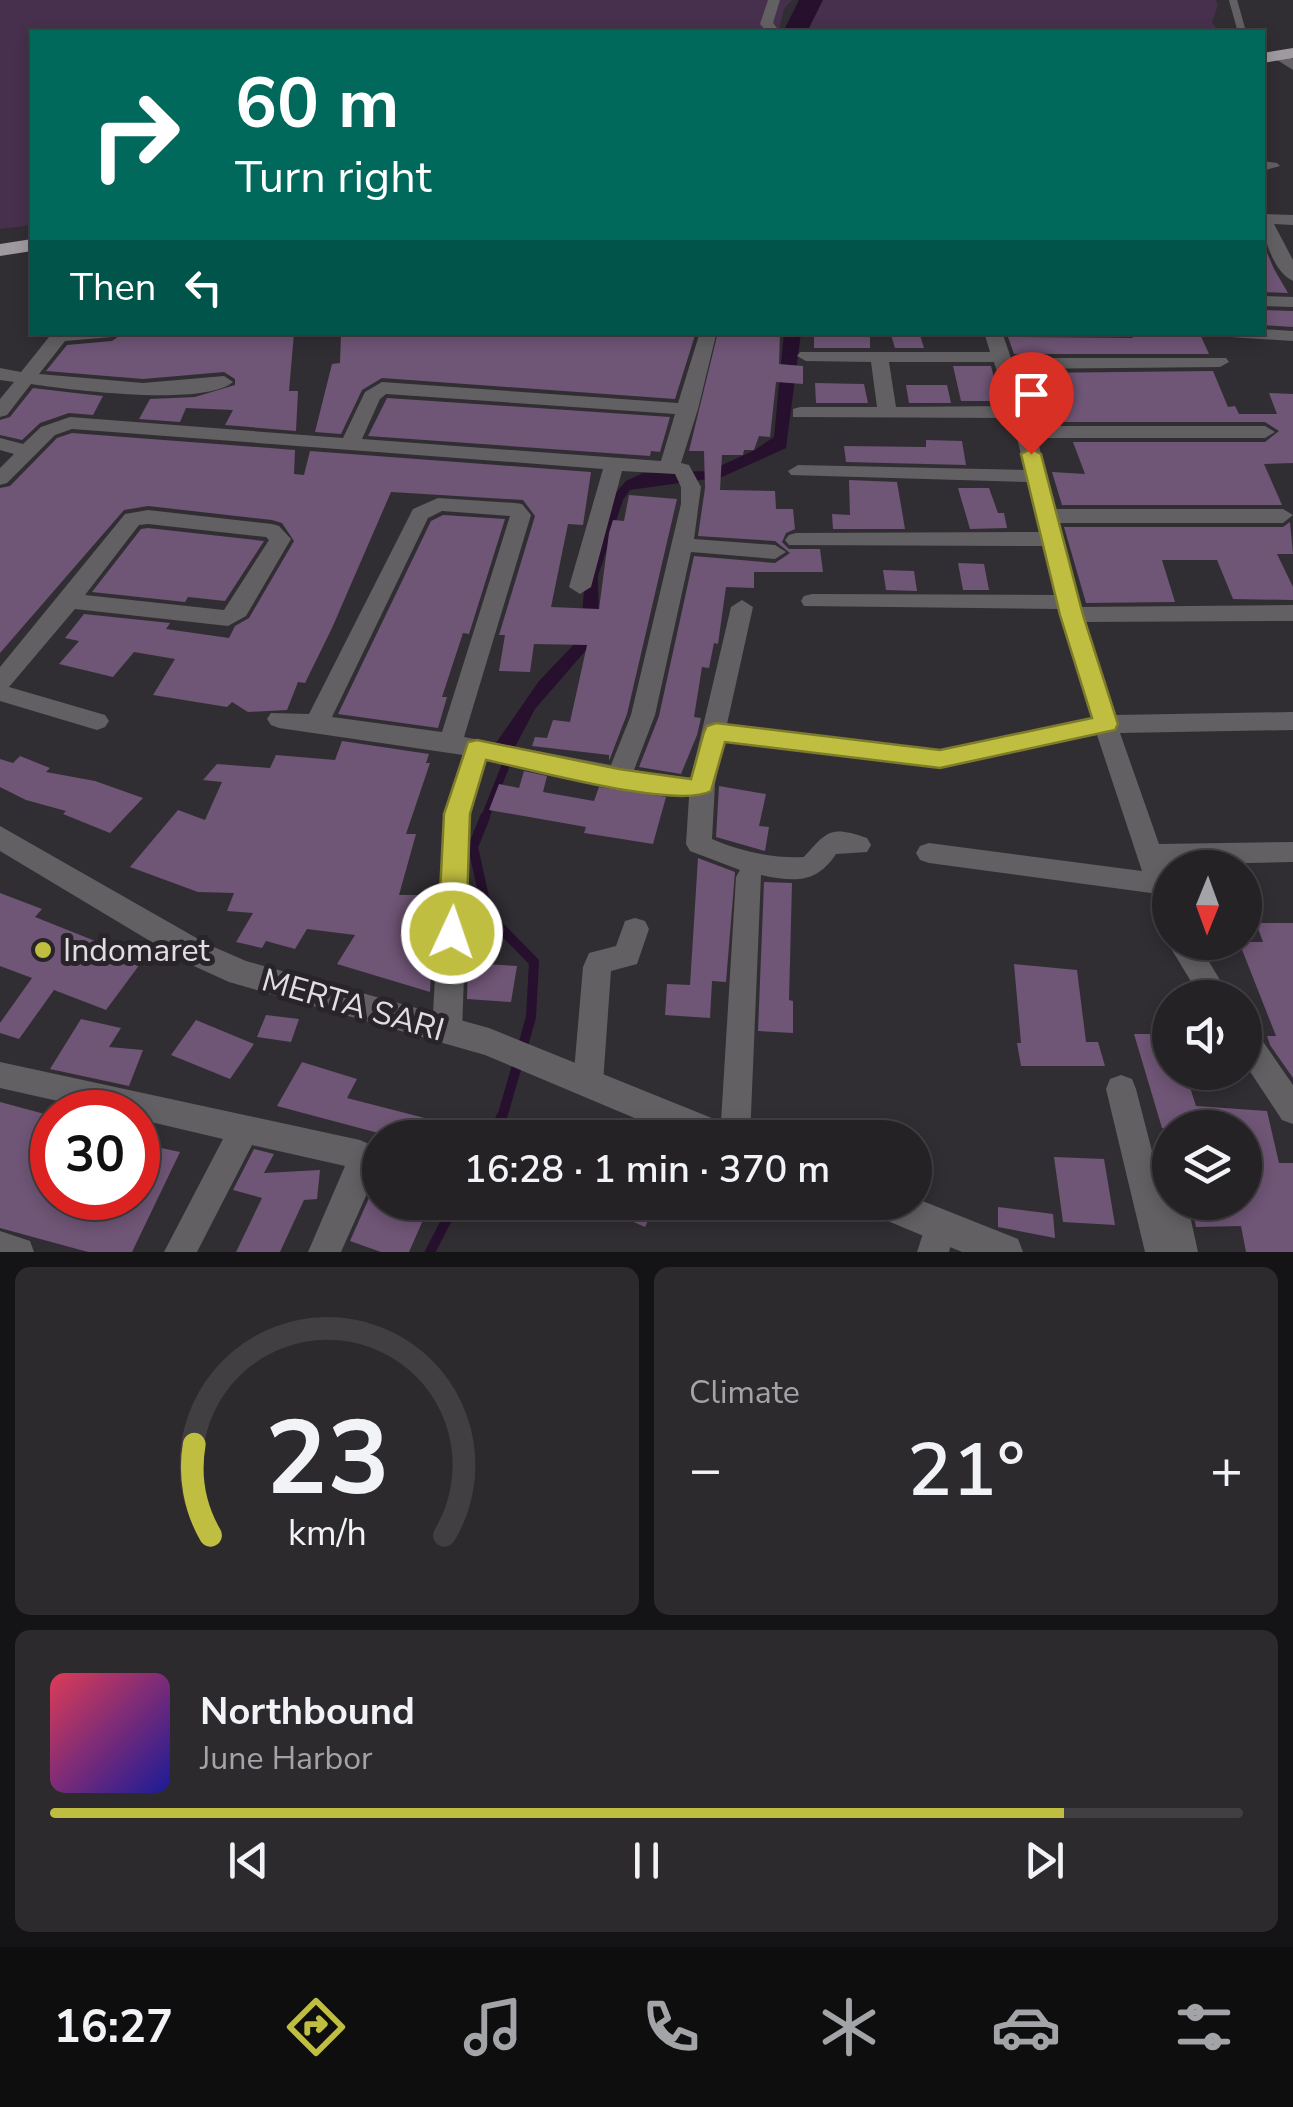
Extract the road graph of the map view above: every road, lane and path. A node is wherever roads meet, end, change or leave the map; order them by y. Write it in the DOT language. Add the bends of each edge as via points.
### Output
graph roads {
  1 [pos="774,0"];
  2 [pos="1233,0"];
  3 [pos="772,30"];
  4 [pos="1241,30"];
  5 [pos="1265,204"];
  6 [pos="1293,204"];
  7 [pos="1265,219"];
  8 [pos="1293,220"];
  9 [pos="1265,223"];
  10 [pos="30,232"];
  11 [pos="0,238"];
  12 [pos="30,245"];
  13 [pos="0,250"];
  14 [pos="1293,276"];
  15 [pos="1265,301"];
  16 [pos="1293,302"];
  17 [pos="1265,334"];
  18 [pos="61,335"];
  19 [pos="708,335"];
  20 [pos="994,335"];
  21 [pos="1293,336"];
  22 [pos="806,356"];
  23 [pos="879,358"];
  24 [pos="1002,360"];
  25 [pos="1220,362"];
  26 [pos="0,374"];
  27 [pos="28,379"];
  28 [pos="224,382"];
  29 [pos="148,387"];
  30 [pos="689,409"];
  31 [pos="0,411"];
  32 [pos="888,412"];
  33 [pos="800,413"];
  34 [pos="1022,422"];
  35 [pos="123,427"];
  36 [pos="1266,432"];
  37 [pos="351,442"];
  38 [pos="0,444"];
  39 [pos="26,451"];
  40 [pos="614,465"];
  41 [pos="798,471"];
  42 [pos="681,475"];
  43 [pos="1036,476"];
  44 [pos="0,478"];
  45 [pos="1283,516"];
  46 [pos="1049,528"];
  47 [pos="796,540"];
  48 [pos="682,545"];
  49 [pos="775,552"];
  50 [pos="580,587"];
  51 [pos="68,601"];
  52 [pos="812,601"];
  53 [pos="742,607"];
  54 [pos="1070,609"];
  55 [pos="1293,613"];
  56 [pos="0,682"];
  57 [pos="0,694"];
  58 [pos="278,719"];
  59 [pos="97,721"];
  60 [pos="1293,721"];
  61 [pos="316,724"];
  62 [pos="1106,724"];
  63 [pos="716,732"];
  64 [pos="485,751"];
  65 [pos="619,778"];
  66 [pos="702,784"];
  67 [pos="0,837"];
  68 [pos="858,845"];
  69 [pos="1293,852"];
  70 [pos="929,853"];
  71 [pos="1148,854"];
  72 [pos="1152,864"];
  73 [pos="749,877"];
  74 [pos="1152,883"];
  75 [pos="635,929"];
  76 [pos="448,1031"];
  77 [pos="1262,1064"];
  78 [pos="0,1075"];
  79 [pos="574,1077"];
  80 [pos="1121,1089"];
  81 [pos="1293,1110"];
  82 [pos="678,1120"];
  83 [pos="736,1120"];
  84 [pos="243,1131"];
  85 [pos="909,1220"];
  86 [pos="1175,1220"];
  87 [pos="937,1239"];
  88 [pos="0,1247"];
  89 [pos="18,1252"];
  90 [pos="180,1252"];
  91 [pos="324,1252"];
  92 [pos="1005,1252"];
  93 [pos="1161,1252"];
  94 [pos="1182,1252"];
  1 -- 3 [label="street" via="766,24"];
  2 -- 4 [label="lane"];
  5 -- 6 [label="street"];
  7 -- 8 [label="street"];
  9 -- 14 [label="street"];
  10 -- 11 [label="highway"];
  12 -- 13 [label="highway"];
  15 -- 16 [label="street"];
  17 -- 21 [label="street"];
  18 -- 27 [label="street"];
  19 -- 30 [label="street"];
  20 -- 24 [label="street"];
  22 -- 23 [label="street"];
  23 -- 24 [label="street"];
  23 -- 32 [label="street"];
  24 -- 25 [label="street"];
  24 -- 34 [label="street"];
  26 -- 27 [label="street"];
  27 -- 29 [label="street"];
  27 -- 31 [label="street"];
  28 -- 29 [label="street"];
  29 -- 35 [label="street"];
  30 -- 37 [label="street" via="382,388"];
  30 -- 42 [label="street"];
  32 -- 33 [label="street"];
  32 -- 34 [label="street"];
  34 -- 36 [label="street"];
  34 -- 43 [label="street"];
  35 -- 37 [label="street"];
  35 -- 39 [label="street" via="70,423 52,428"];
  37 -- 40 [label="street"];
  38 -- 39 [label="street"];
  39 -- 44 [label="street"];
  40 -- 42 [label="street"];
  40 -- 50 [label="street"];
  41 -- 43 [label="street"];
  42 -- 48 [label="street"];
  43 -- 46 [label="street"];
  45 -- 46 [label="street"];
  46 -- 47 [label="street"];
  46 -- 54 [label="street"];
  48 -- 49 [label="street"];
  48 -- 65 [label="street" via="643,715"];
  51 -- 51 [label="street" via="228,618 280,539 272,532 132,519"];
  51 -- 56 [label="street"];
  52 -- 54 [label="street"];
  53 -- 63 [label="street"];
  54 -- 55 [label="street"];
  54 -- 62 [label="street"];
  57 -- 59 [label="street"];
  58 -- 61 [label="street"];
  60 -- 62 [label="street"];
  61 -- 64 [label="street"];
  61 -- 64 [label="street" via="420,514 438,504 515,510 521,515"];
  62 -- 63 [label="street" via="940,759"];
  62 -- 71 [label="street"];
  63 -- 66 [label="street"];
  64 -- 65 [label="street"];
  64 -- 76 [label="street" via="457,814"];
  65 -- 66 [label="street" via="683,789"];
  66 -- 68 [label="street" via="698,839 704,848 804,868 830,843"];
  67 -- 76 [label="street, MERTA SARI" via="240,973"];
  69 -- 71 [label="street"];
  70 -- 74 [label="street"];
  71 -- 72 [label="street"];
  73 -- 83 [label="street"];
  75 -- 79 [label="street" via="628,956 599,960"];
  76 -- 79 [label="street, MERTA SARI"];
  77 -- 81 [label="street"];
  78 -- 84 [label="street"];
  79 -- 82 [label="street, MERTA SARI"];
  80 -- 93 [label="street"];
  84 -- 90 [label="street"];
  84 -- 91 [label="street" via="360,1155 360,1171"];
  85 -- 87 [label="street"];
  86 -- 94 [label="street"];
  87 -- 92 [label="street"];
  88 -- 89 [label="street"];
}
